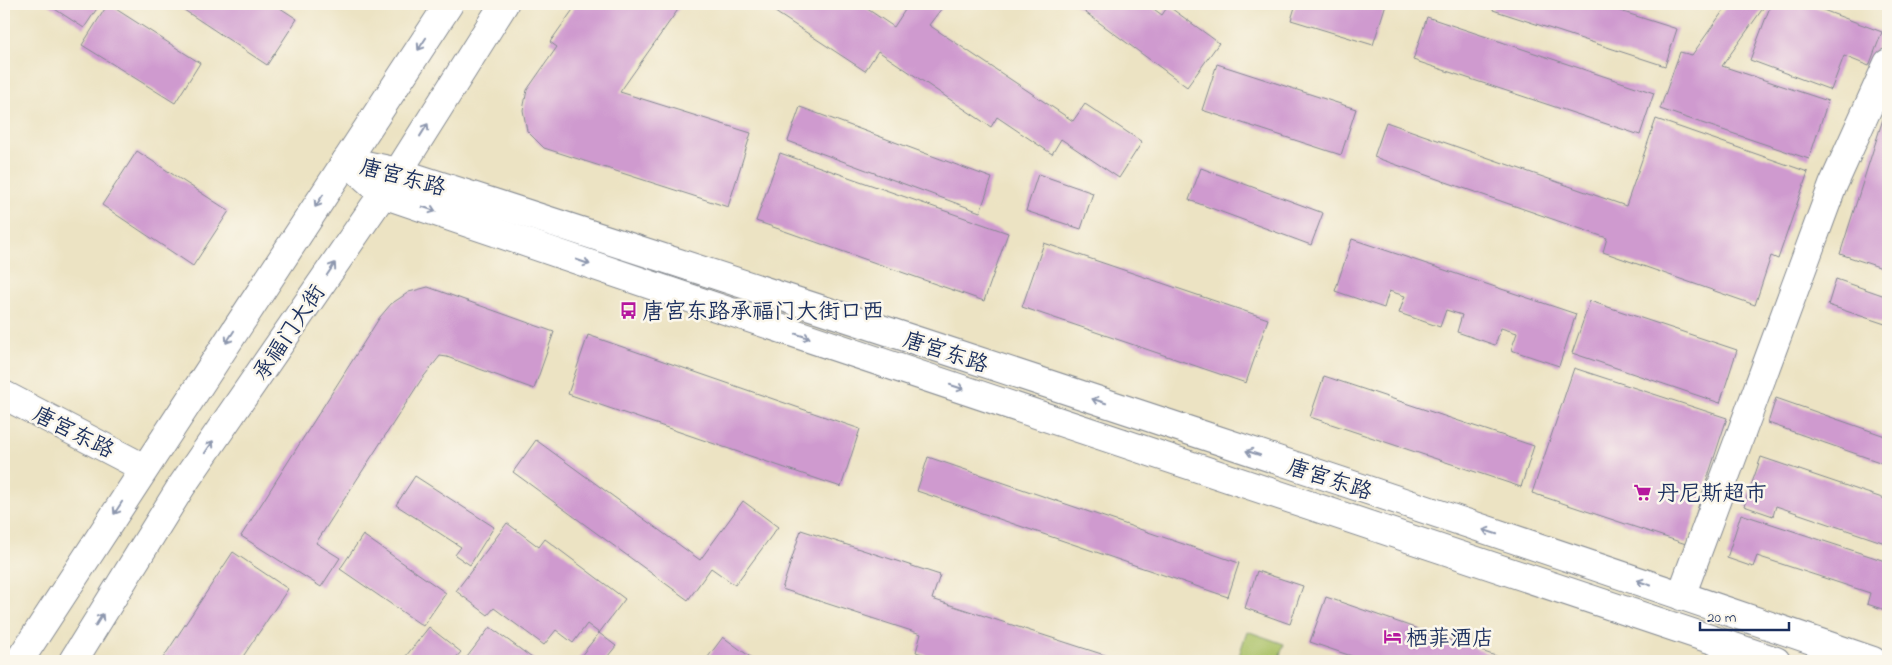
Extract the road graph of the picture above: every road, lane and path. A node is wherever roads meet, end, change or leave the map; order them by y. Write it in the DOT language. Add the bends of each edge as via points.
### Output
graph roads {
  1 [pos="449,4"];
  2 [pos="504,4"];
  3 [pos="1888,63"];
  4 [pos="346,161"];
  5 [pos="390,183"];
  6 [pos="4,395"];
  7 [pos="144,468"];
  8 [pos="1681,596"];
  9 [pos="19,661"];
  10 [pos="73,661"];
  11 [pos="1776,661"];
  12 [pos="1873,661"];
  1 -- 4 [label="street, 承福门大街, one-way"];
  5 -- 2 [label="street, 承福门大街, one-way"];
  3 -- 8 [label="street" via="1833,186"];
  4 -- 5 [label="street, 唐宫东路"];
  4 -- 7 [label="street, 承福门大街, one-way"];
  8 -- 5 [label="street, 唐宫东路, one-way" via="727,278"];
  10 -- 5 [label="street, 承福门大街, one-way" via="182,487"];
  5 -- 11 [label="street, 唐宫东路, one-way" via="707,304"];
  6 -- 7 [label="street, 唐宫东路"];
  7 -- 9 [label="street, 承福门大街, one-way"];
  8 -- 12 [label="street, 唐宫东路"];
}
